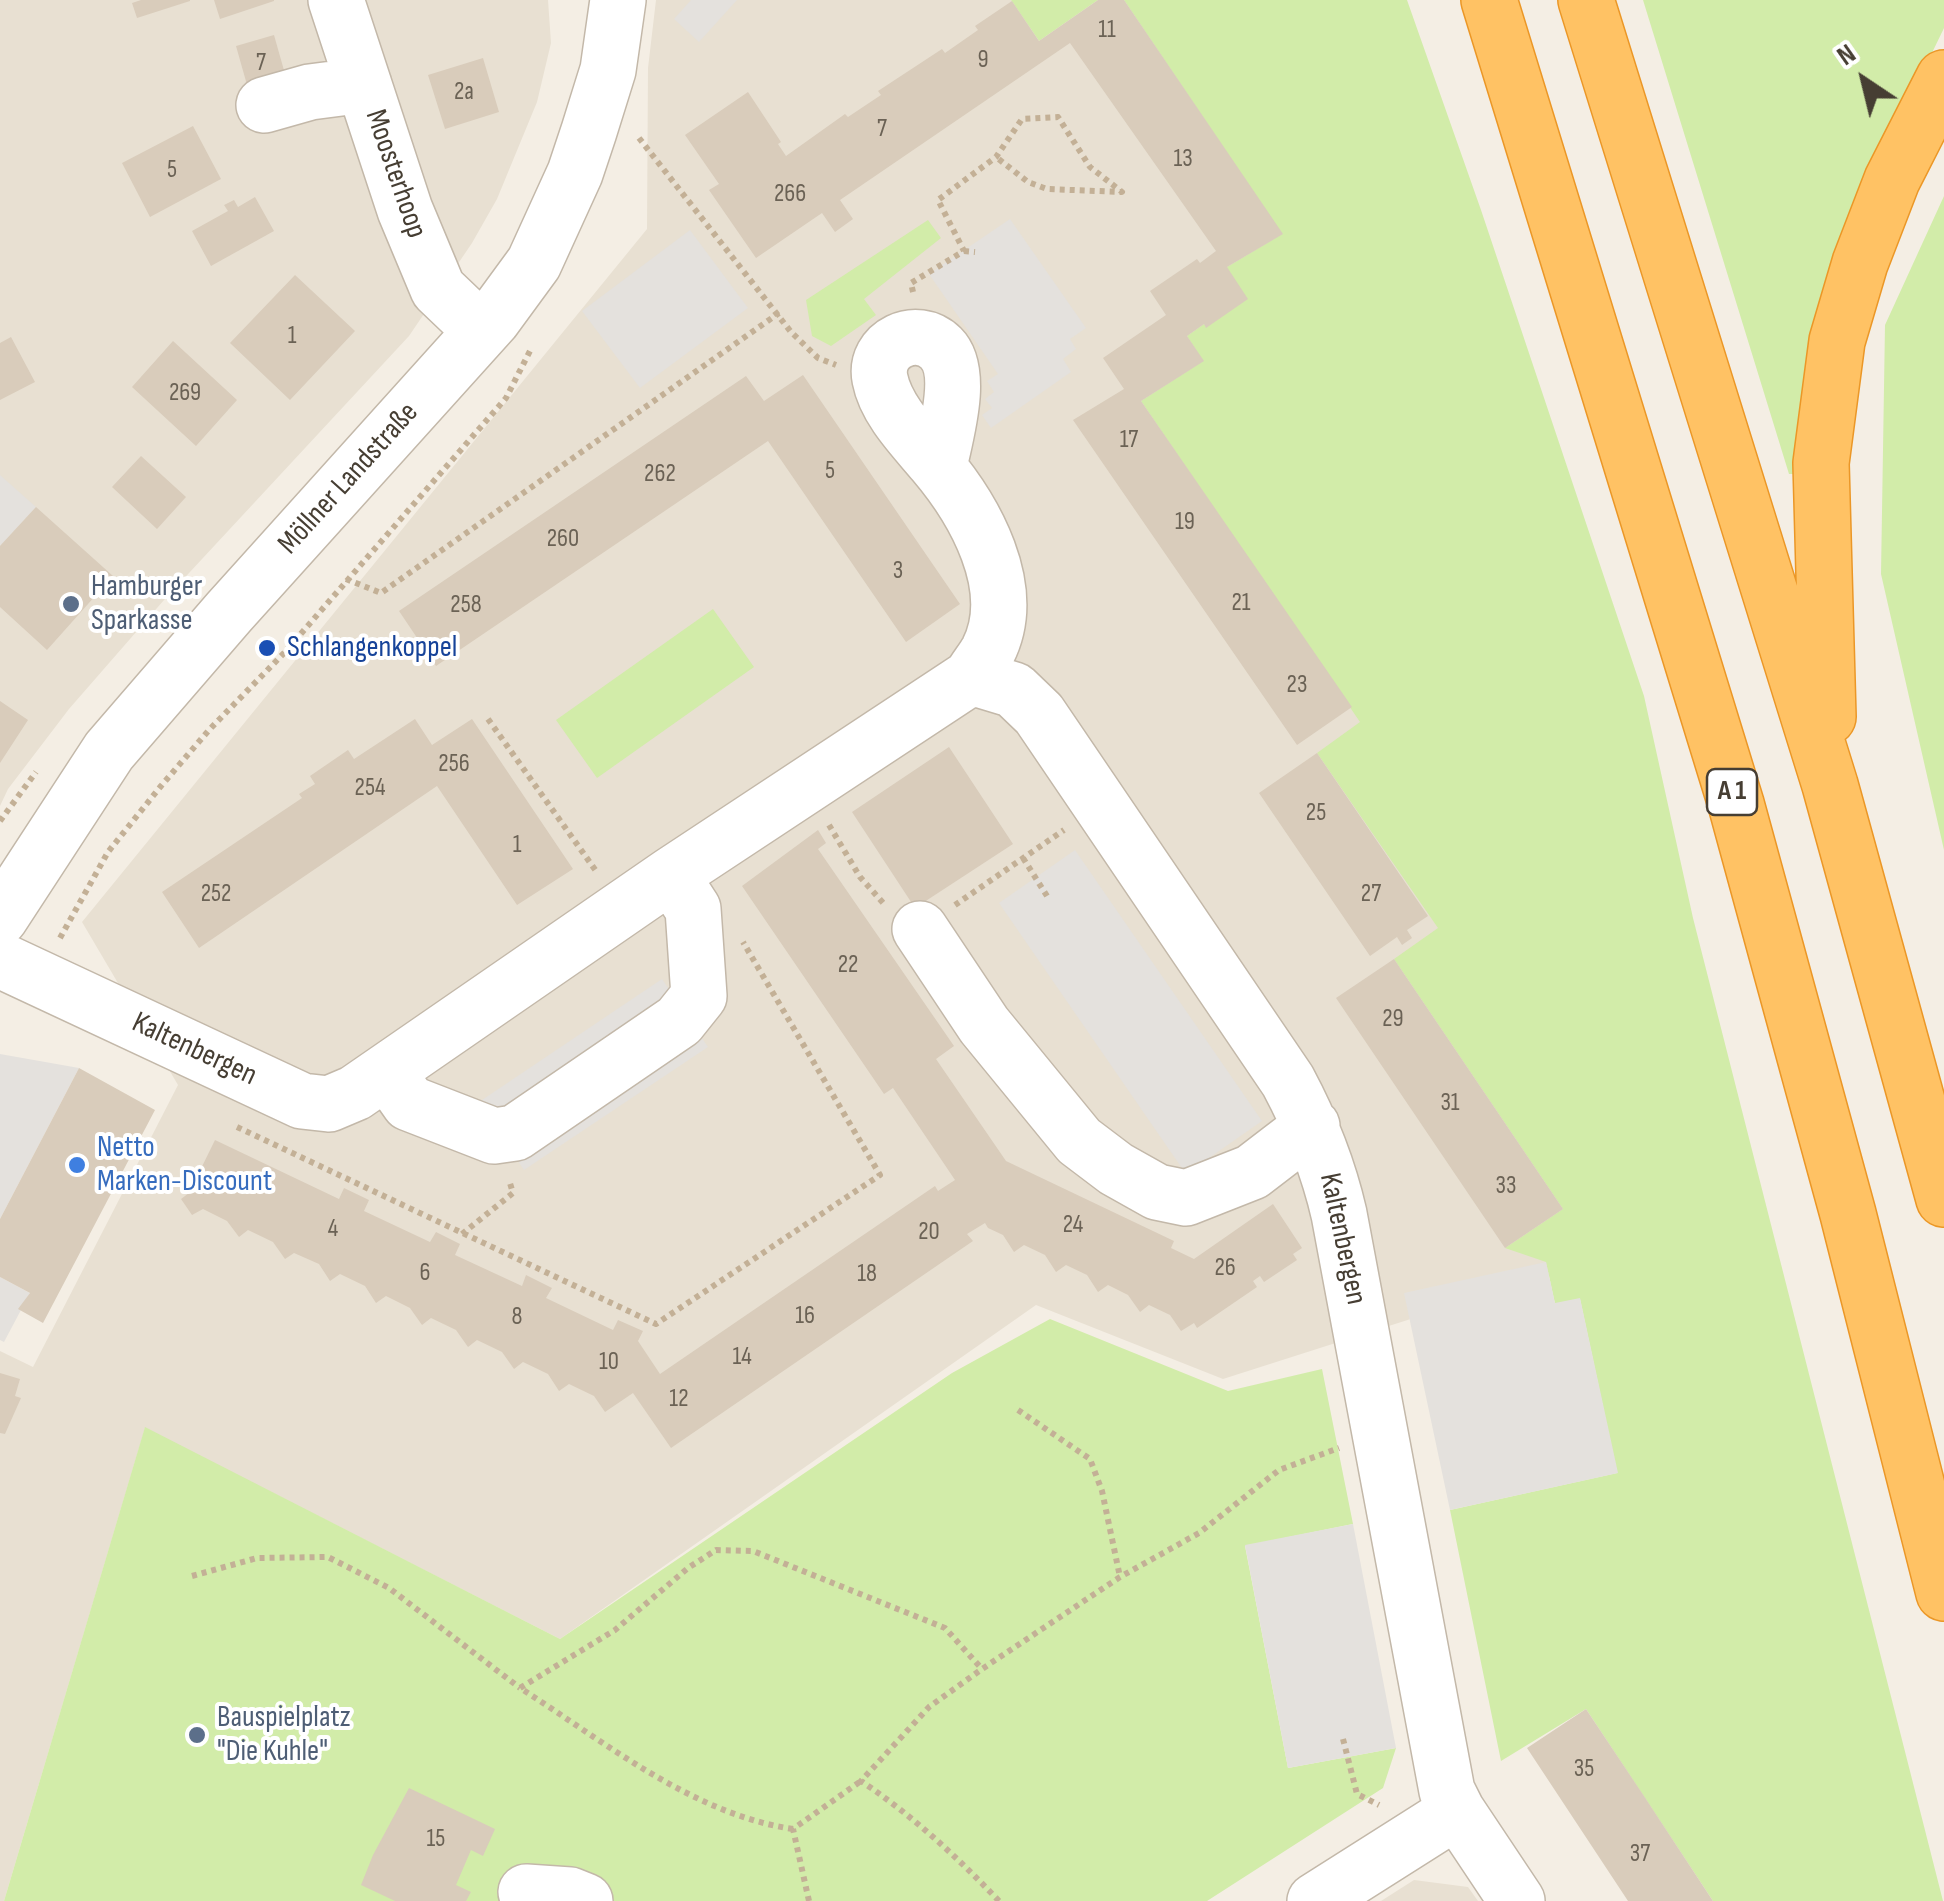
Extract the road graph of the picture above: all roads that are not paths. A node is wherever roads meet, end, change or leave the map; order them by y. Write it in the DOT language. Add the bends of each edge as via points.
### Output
graph roads {
  1 [pos="336,0"];
  2 [pos="618,0"];
  3 [pos="1489,0"];
  4 [pos="1586,0"];
  5 [pos="1944,78"];
  6 [pos="364,85"];
  7 [pos="264,105"];
  8 [pos="482,331"];
  9 [pos="938,467"];
  10 [pos="970,676"];
  11 [pos="1830,785"];
  12 [pos="16,854"];
  13 [pos="682,892"];
  14 [pos="0,918"];
  15 [pos="920,929"];
  16 [pos="0,960"];
  17 [pos="388,1073"];
  18 [pos="1312,1126"];
  19 [pos="1944,1199"];
  20 [pos="1944,1593"];
  21 [pos="1440,1822"];
  22 [pos="526,1892"];
  23 [pos="585,1901"];
  24 [pos="1314,1901"];
  25 [pos="1518,1901"];
  1 -- 6 [label="street, Moosterhoop"];
  2 -- 8 [label="street, Möllner Landstraße" via="608,70 575,173 534,263"];
  3 -- 20 [label="highway, A 1" via="1736,804"];
  4 -- 11 [label="highway"];
  5 -- 11 [label="highway" via="1892,180 1860,263 1827,400 1821,463"];
  6 -- 7 [label="street"];
  6 -- 8 [label="street, Moosterhoop" via="404,210 438,288"];
  8 -- 12 [label="street, Möllner Landstraße"];
  9 -- 9 [label="street, Kaltenbergen" via="880,380 886,350 903,338 936,343 952,368"];
  9 -- 10 [label="street, Kaltenbergen" via="976,522 996,586 989,650"];
  10 -- 13 [label="street, Kaltenbergen" via="806,786"];
  10 -- 18 [label="street, Kaltenbergen" via="1014,690 1040,714"];
  11 -- 19 [label="highway"];
  12 -- 14 [label="street, Möllner Landstraße"];
  13 -- 17 [label="street, Kaltenbergen" via="624,908"];
  13 -- 17 [label="street" via="699,996 679,1020 515,1133 494,1136 409,1103"];
  15 -- 18 [label="street" via="984,1026 1079,1141 1157,1192 1186,1198 1252,1172"];
  16 -- 17 [label="street, Kaltenbergen" via="302,1101 329,1104"];
  18 -- 21 [label="street, Kaltenbergen" via="1339,1214 1382,1433 1447,1791"];
  21 -- 24 [label="street"];
  21 -- 25 [label="street, Kaltenbergen"];
  22 -- 23 [label="street"];
}
